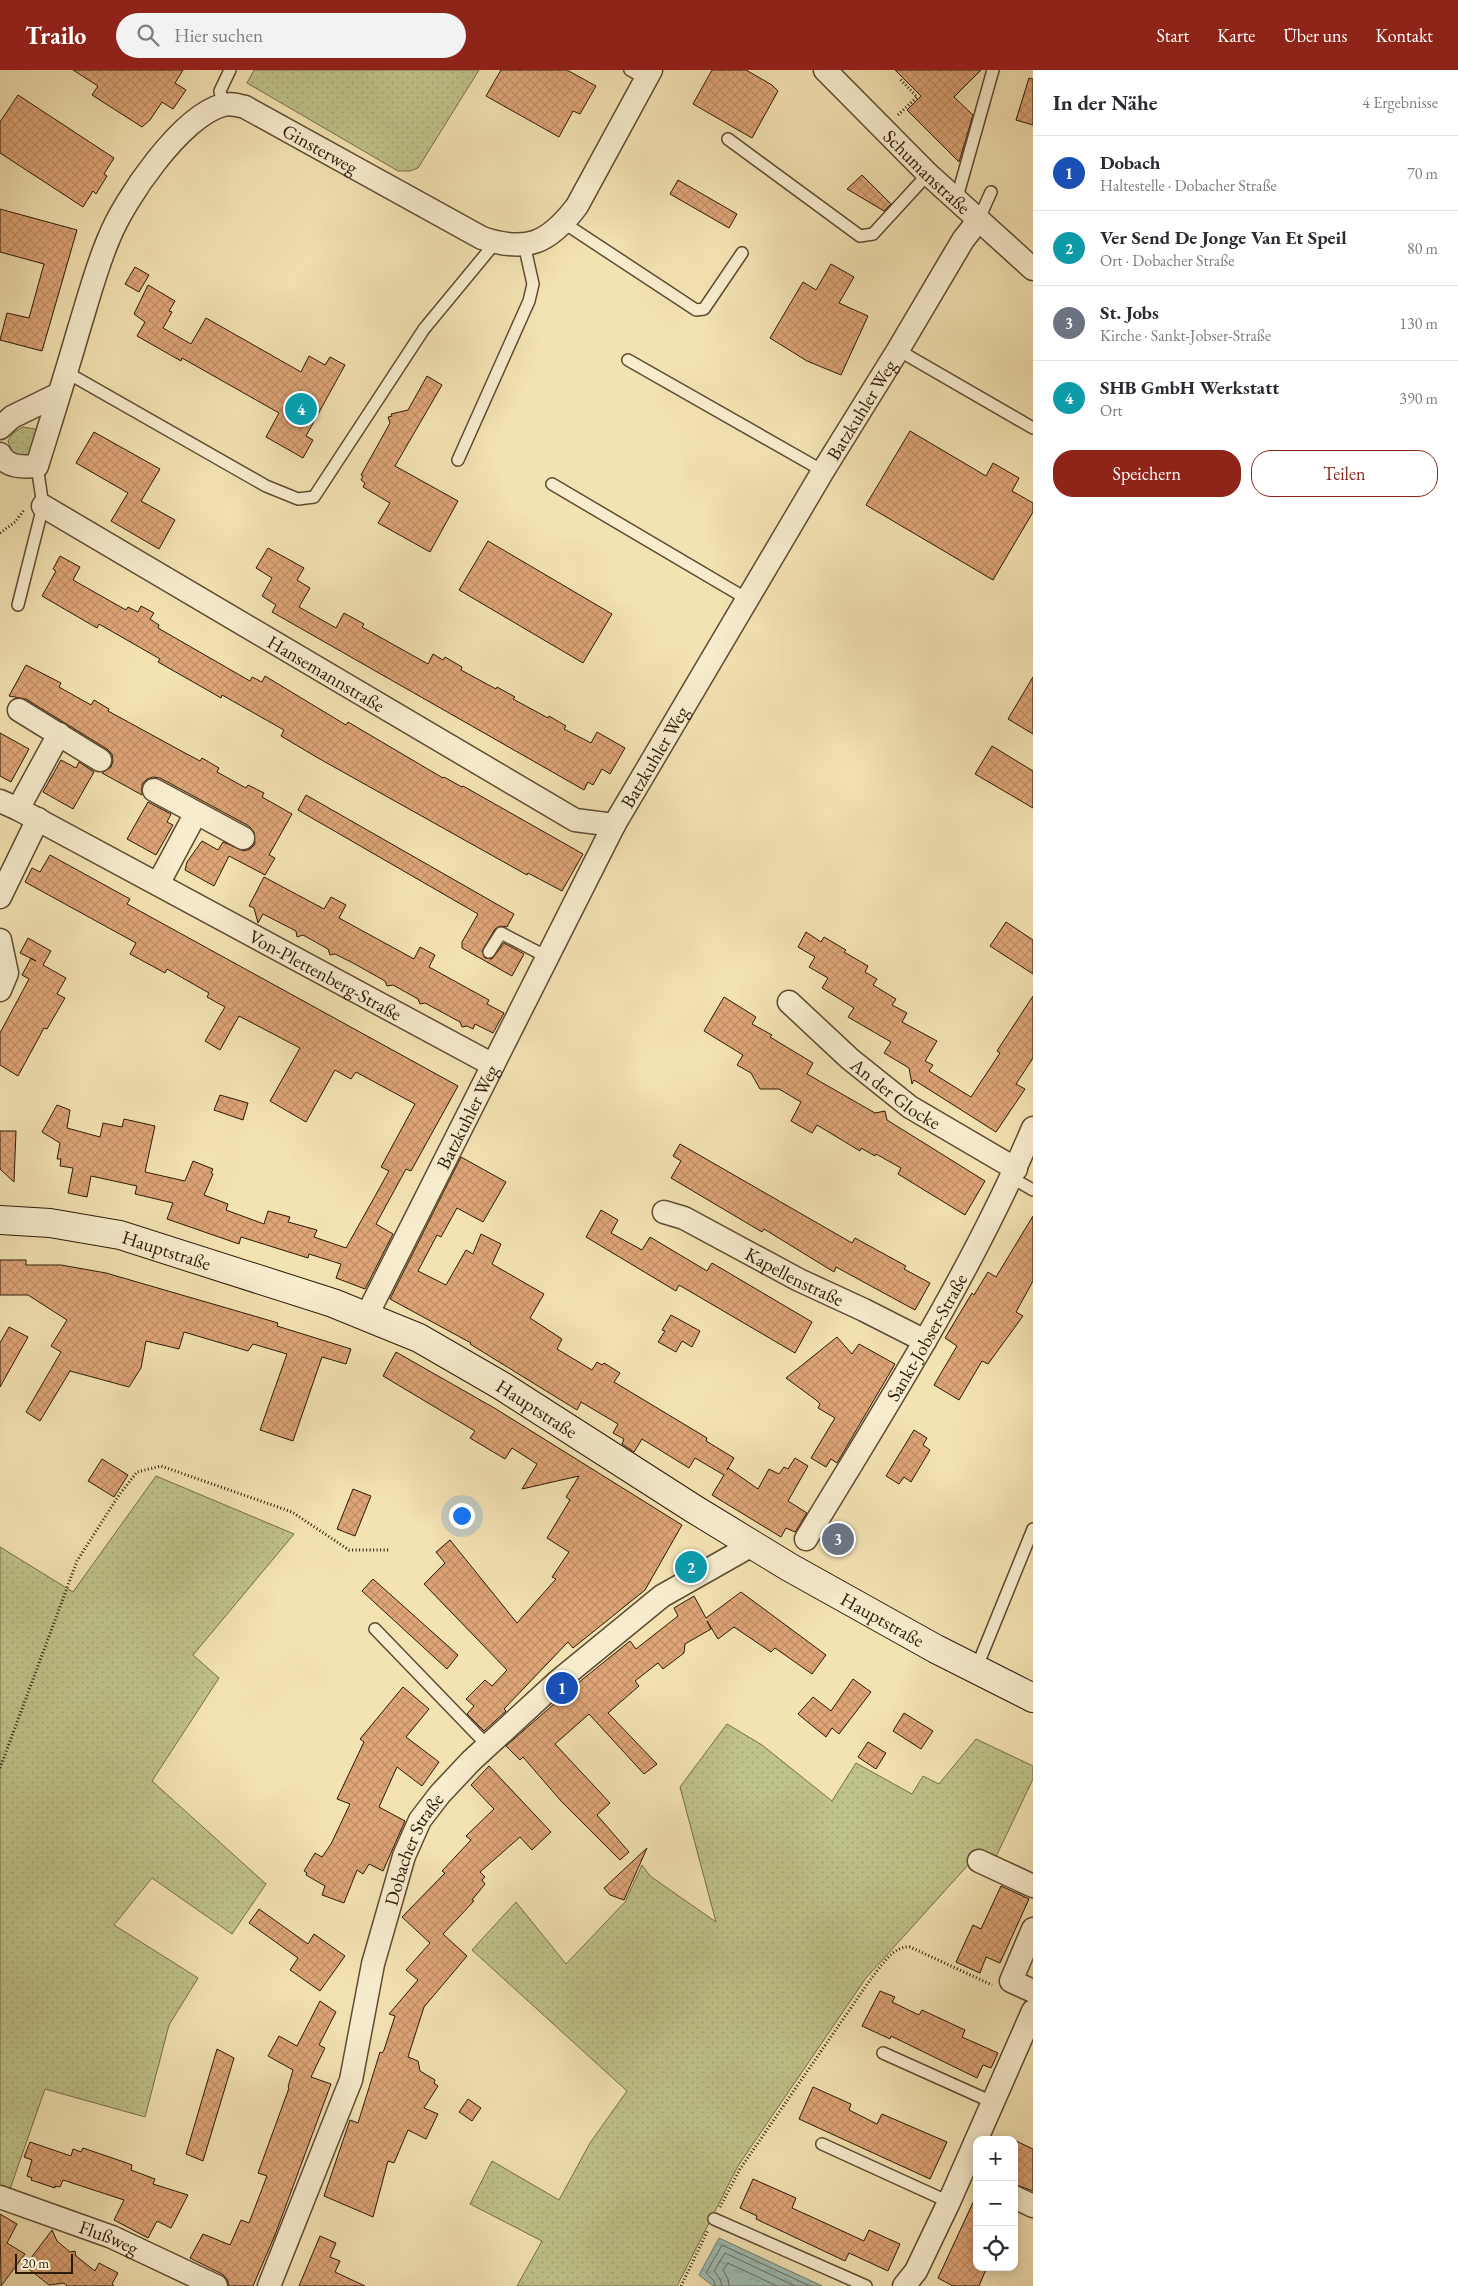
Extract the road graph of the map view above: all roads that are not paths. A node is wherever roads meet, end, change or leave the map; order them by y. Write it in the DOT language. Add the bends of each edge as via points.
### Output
graph roads {
  1 [pos="230,70"];
  2 [pos="826,70"];
  3 [pos="993,70"];
  4 [pos="642,73"];
  5 [pos="223,105"];
  6 [pos="728,139"];
  7 [pos="928,174"];
  8 [pos="991,192"];
  9 [pos="956,201"];
  10 [pos="978,221"];
  11 [pos="564,223"];
  12 [pos="495,242"];
  13 [pos="524,244"];
  14 [pos="742,252"];
  15 [pos="1033,269"];
  16 [pos="898,350"];
  17 [pos="628,360"];
  18 [pos="66,372"];
  19 [pos="59,394"];
  20 [pos="0,428"];
  21 [pos="1033,428"];
  22 [pos="0,454"];
  23 [pos="458,460"];
  24 [pos="37,466"];
  25 [pos="823,471"];
  26 [pos="552,484"];
  27 [pos="42,499"];
  28 [pos="747,599"];
  29 [pos="18,604"];
  30 [pos="19,710"];
  31 [pos="59,734"];
  32 [pos="100,760"];
  33 [pos="154,790"];
  34 [pos="19,809"];
  35 [pos="196,813"];
  36 [pos="614,825"];
  37 [pos="243,838"];
  38 [pos="158,884"];
  39 [pos="0,897"];
  40 [pos="0,940"];
  41 [pos="489,952"];
  42 [pos="548,957"];
  43 [pos="0,990"];
  44 [pos="789,1002"];
  45 [pos="493,1065"];
  46 [pos="1033,1128"];
  47 [pos="1014,1173"];
  48 [pos="1033,1190"];
  49 [pos="664,1212"];
  50 [pos="0,1220"];
  51 [pos="368,1315"];
  52 [pos="925,1342"];
  53 [pos="1033,1529"];
  54 [pos="806,1539"];
  55 [pos="752,1544"];
  56 [pos="375,1629"];
  57 [pos="976,1670"];
  58 [pos="1033,1698"];
  59 [pos="488,1746"];
  60 [pos="979,1860"];
  61 [pos="1033,1886"];
  62 [pos="1033,1929"];
  63 [pos="1033,1991"];
  64 [pos="1033,2011"];
  65 [pos="883,2053"];
  66 [pos="992,2102"];
  67 [pos="822,2144"];
  68 [pos="969,2176"];
  69 [pos="0,2197"];
  70 [pos="1018,2199"];
  71 [pos="949,2202"];
  72 [pos="1033,2206"];
  73 [pos="714,2219"];
  74 [pos="216,2286"];
  75 [pos="269,2286"];
  76 [pos="866,2286"];
  77 [pos="904,2286"];
  1 -- 5 [label="lane" via="220,91"];
  2 -- 7 [label="street, Schumanstraße"];
  3 -- 9 [label="lane"];
  4 -- 11 [label="street, Ginsterweg" via="577,206"];
  5 -- 12 [label="street, Ginsterweg" via="245,107 473,234"];
  5 -- 18 [label="street" via="201,116 174,140 117,220 94,278"];
  6 -- 7 [label="lane" via="860,236 873,234"];
  7 -- 9 [label="street, Schumanstraße"];
  8 -- 10 [label="lane"];
  9 -- 10 [label="street, Schumanstraße"];
  10 -- 15 [label="street, Schumanstraße"];
  10 -- 16 [label="street, Batzkuhler Weg" via="963,240"];
  11 -- 13 [label="street, Ginsterweg" via="551,235"];
  11 -- 14 [label="lane" via="696,310 704,309"];
  12 -- 13 [label="street, Ginsterweg" via="514,246"];
  12 -- 18 [label="lane" via="424,329 314,497 298,499 266,486"];
  13 -- 23 [label="lane" via="532,284 530,301"];
  16 -- 21 [label="lane"];
  16 -- 25 [label="street, Batzkuhler Weg"];
  17 -- 25 [label="lane"];
  18 -- 19 [label="street"];
  19 -- 20 [label="street" via="12,418"];
  19 -- 24 [label="street"];
  22 -- 24 [label="street" via="16,466"];
  24 -- 27 [label="lane"];
  25 -- 28 [label="street, Batzkuhler Weg"];
  26 -- 28 [label="lane"];
  27 -- 29 [label="lane"];
  27 -- 36 [label="street, Hansemannstraße" via="575,820"];
  28 -- 36 [label="street, Batzkuhler Weg"];
  30 -- 31 [label="street"];
  31 -- 32 [label="street"];
  31 -- 34 [label="street"];
  33 -- 35 [label="street"];
  34 -- 38 [label="street, Von-Plettenberg-Straße"];
  34 -- 39 [label="street"];
  35 -- 37 [label="street"];
  35 -- 38 [label="street"];
  36 -- 42 [label="street, Batzkuhler Weg"];
  38 -- 45 [label="street, Von-Plettenberg-Straße"];
  40 -- 43 [label="street" via="7,973"];
  41 -- 42 [label="lane" via="500,933"];
  42 -- 45 [label="street, Batzkuhler Weg"];
  44 -- 47 [label="street, An der Glocke" via="850,1059 910,1107"];
  45 -- 51 [label="street, Batzkuhler Weg"];
  46 -- 47 [label="street, Sankt-Jobser-Straße"];
  47 -- 48 [label="lane"];
  47 -- 52 [label="street, Sankt-Jobser-Straße"];
  49 -- 52 [label="street, Kapellenstraße" via="684,1218 799,1280"];
  50 -- 51 [label="main road, Hauptstraße" via="50,1223 120,1234"];
  51 -- 55 [label="main road, Hauptstraße" via="419,1338 502,1386"];
  52 -- 54 [label="street, Sankt-Jobser-Straße"];
  53 -- 57 [label="lane"];
  55 -- 57 [label="main road, Hauptstraße"];
  55 -- 59 [label="street, Dobacher Straße" via="662,1596"];
  56 -- 59 [label="lane"];
  57 -- 58 [label="main road, Hauptstraße"];
  59 -- 75 [label="street, Dobacher Straße" via="440,1794 420,1820 404,1856 373,1964 351,2080"];
  60 -- 61 [label="street"];
  62 -- 63 [label="street" via="1011,1981"];
  64 -- 66 [label="street"];
  65 -- 66 [label="lane"];
  66 -- 68 [label="street"];
  67 -- 71 [label="lane"];
  68 -- 71 [label="street"];
  69 -- 74 [label="street, Flußweg" via="112,2237"];
  70 -- 72 [label="street"];
  71 -- 77 [label="street" via="916,2271"];
  73 -- 76 [label="lane"];
}
